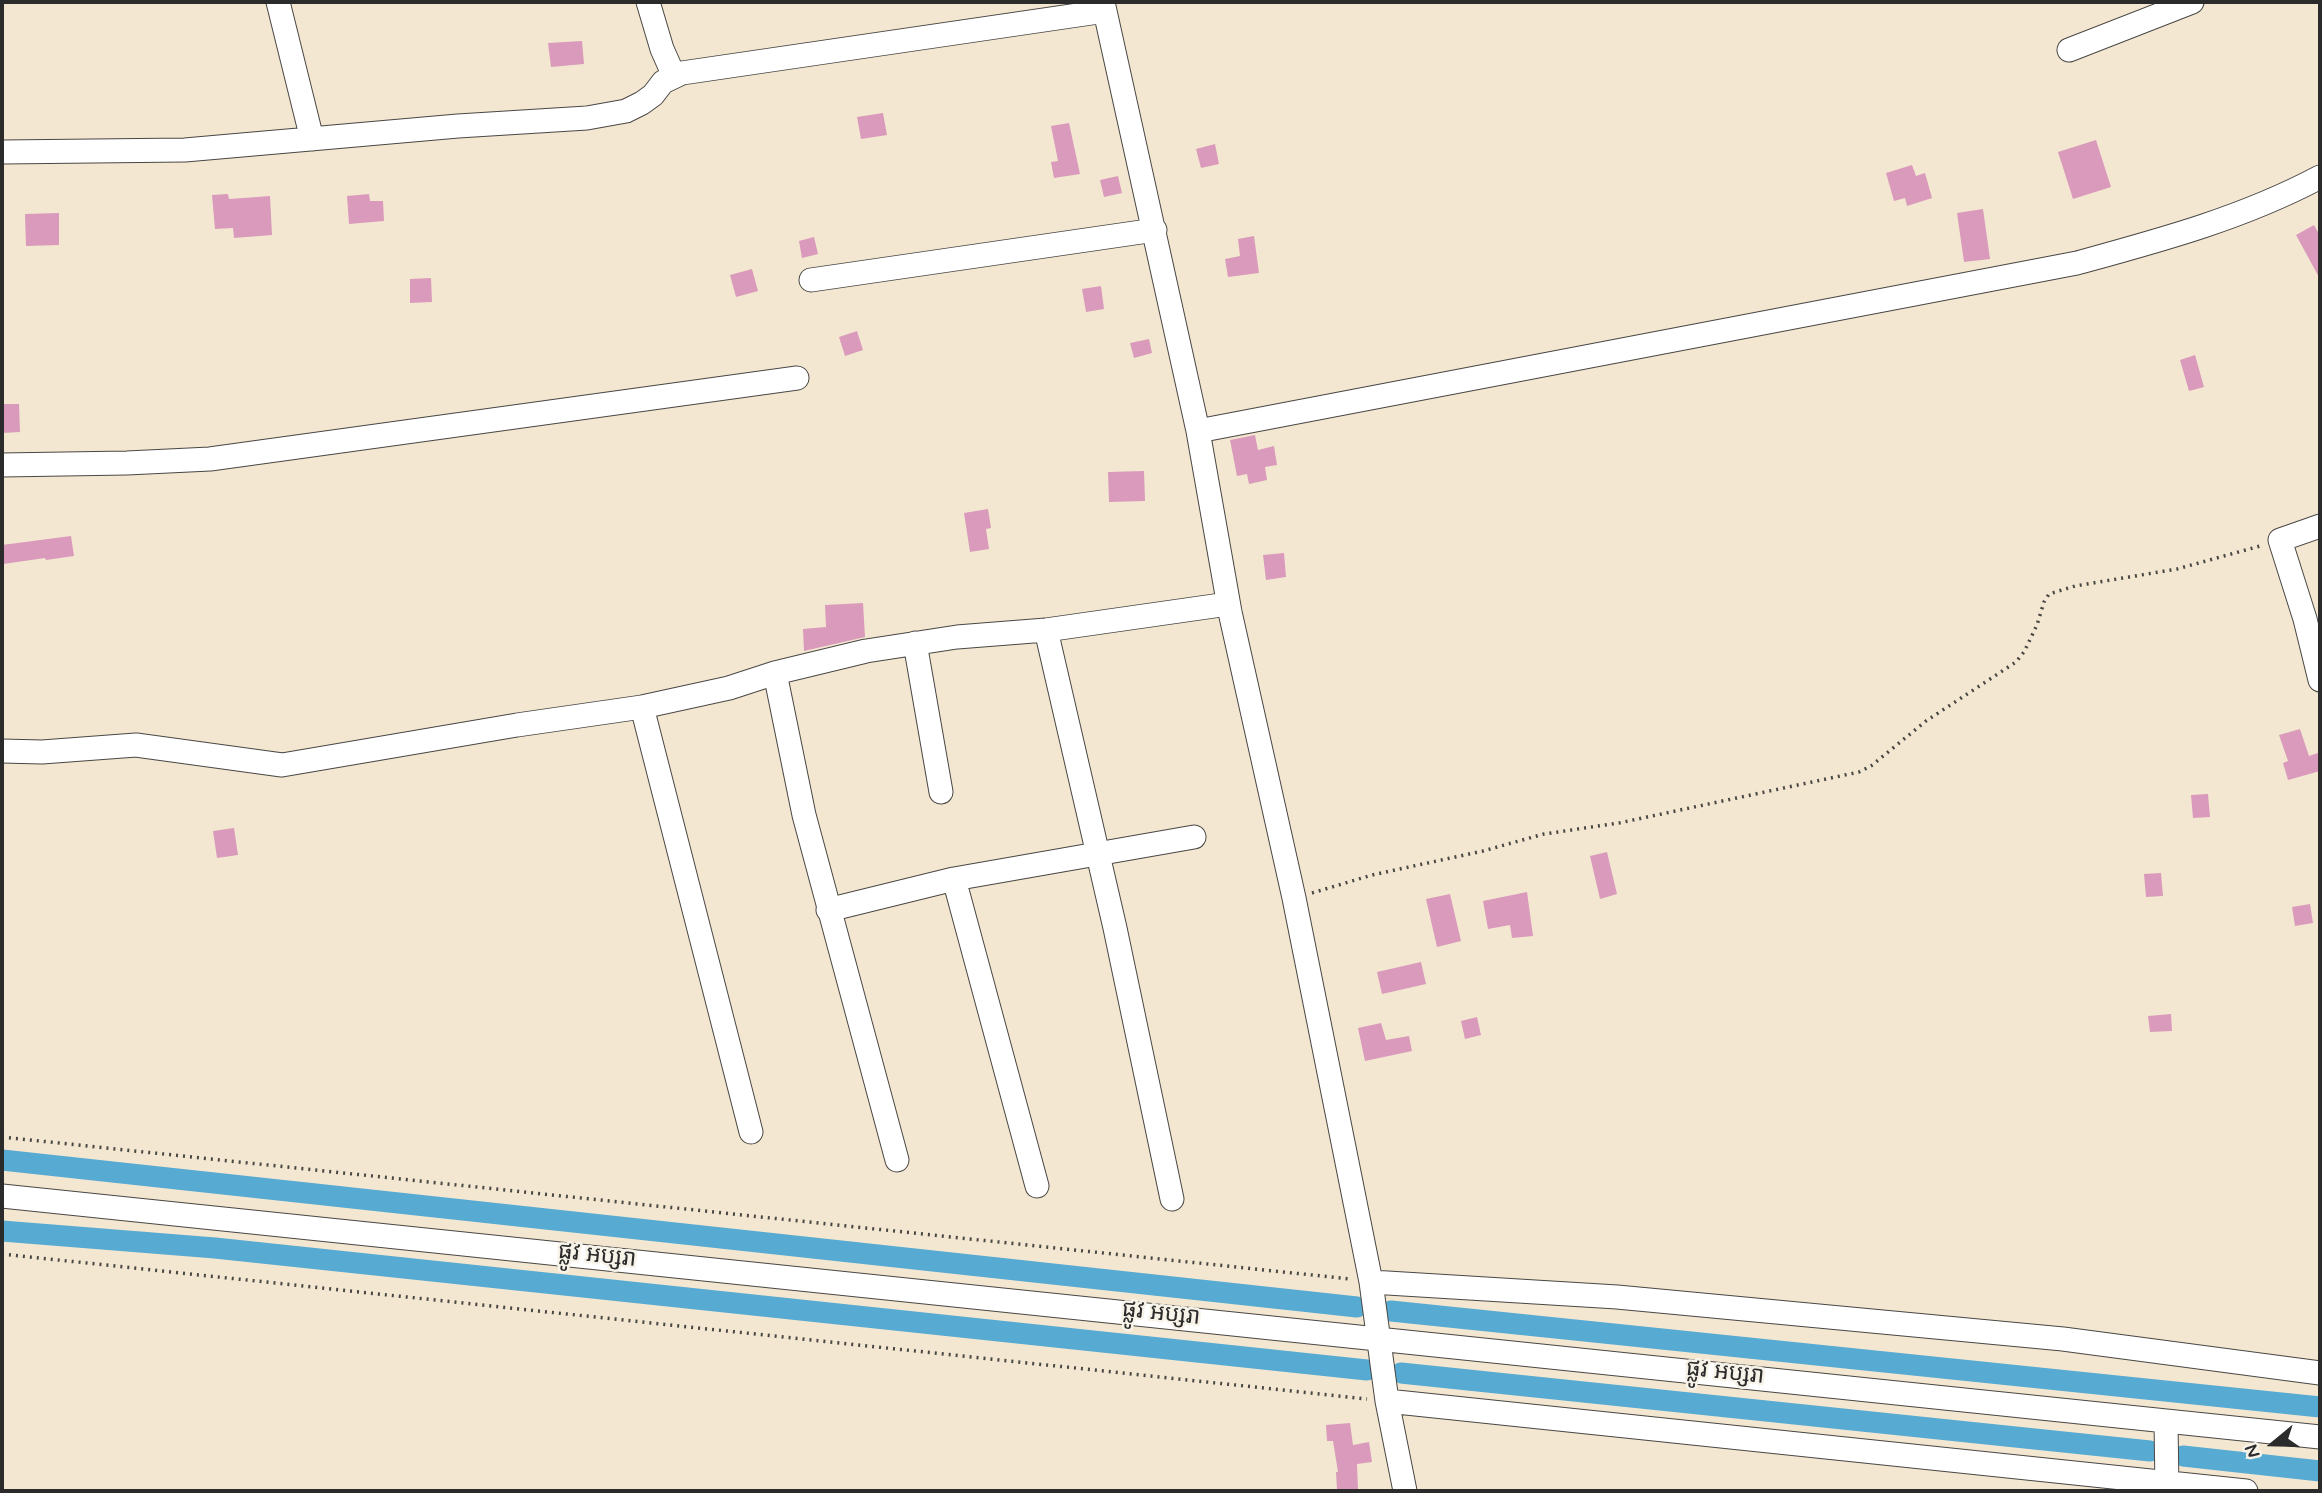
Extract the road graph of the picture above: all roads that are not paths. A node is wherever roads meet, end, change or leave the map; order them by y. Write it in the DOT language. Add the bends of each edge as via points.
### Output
graph roads {
  1 [pos="278,2"];
  2 [pos="648,2"];
  3 [pos="2192,2"];
  4 [pos="1104,7"];
  5 [pos="2069,50"];
  6 [pos="674,76"];
  7 [pos="312,139"];
  8 [pos="2,152"];
  9 [pos="2320,177"];
  10 [pos="1155,230"];
  11 [pos="811,280"];
  12 [pos="797,378"];
  13 [pos="1198,431"];
  14 [pos="2,465"];
  15 [pos="2320,526"];
  16 [pos="1228,604"];
  17 [pos="1046,631"];
  18 [pos="915,643"];
  19 [pos="775,673"];
  20 [pos="2320,680"];
  21 [pos="642,707"];
  22 [pos="2,751"];
  23 [pos="941,792"];
  24 [pos="1194,837"];
  25 [pos="1097,853"];
  26 [pos="954,879"];
  27 [pos="828,911"];
  28 [pos="751,1132"];
  29 [pos="897,1160"];
  30 [pos="1037,1186"];
  31 [pos="2,1196"];
  32 [pos="1171,1199"];
  33 [pos="1371,1282"];
  34 [pos="1380,1338"];
  35 [pos="2320,1373"];
  36 [pos="1387,1401"];
  37 [pos="2166,1421"];
  38 [pos="2320,1437"];
  39 [pos="2167,1487"];
  40 [pos="1405,1491"];
  41 [pos="2246,1491"];
  1 -- 7 [label="street"];
  2 -- 6 [label="street"];
  3 -- 5 [label="street"];
  4 -- 6 [label="street"];
  4 -- 10 [label="street"];
  6 -- 7 [label="street" via="626,111 587,118"];
  7 -- 8 [label="street" via="184,150"];
  9 -- 13 [label="street" via="2286,196 2193,231 2077,263"];
  10 -- 11 [label="street"];
  10 -- 13 [label="street"];
  12 -- 14 [label="street" via="210,459"];
  13 -- 16 [label="street"];
  15 -- 20 [label="street" via="2280,540"];
  16 -- 17 [label="street"];
  16 -- 33 [label="street" via="1294,898"];
  17 -- 18 [label="street"];
  17 -- 25 [label="street"];
  18 -- 19 [label="street"];
  18 -- 23 [label="street"];
  19 -- 21 [label="street"];
  19 -- 27 [label="street"];
  21 -- 22 [label="street" via="282,765 136,745"];
  21 -- 28 [label="street"];
  24 -- 25 [label="street"];
  25 -- 26 [label="street"];
  25 -- 32 [label="street"];
  26 -- 27 [label="street"];
  26 -- 30 [label="street"];
  27 -- 29 [label="street"];
  31 -- 34 [label="street, ផ្លូវ អប្សរា"];
  33 -- 34 [label="street"];
  33 -- 35 [label="street" via="1617,1297 2063,1339"];
  34 -- 36 [label="street"];
  34 -- 37 [label="street, ផ្លូវ អប្សរា"];
  36 -- 39 [label="street"];
  36 -- 40 [label="street"];
  37 -- 38 [label="street, ផ្លូវ អប្សរា"];
  37 -- 39 [label="street"];
  39 -- 41 [label="street"];
}
